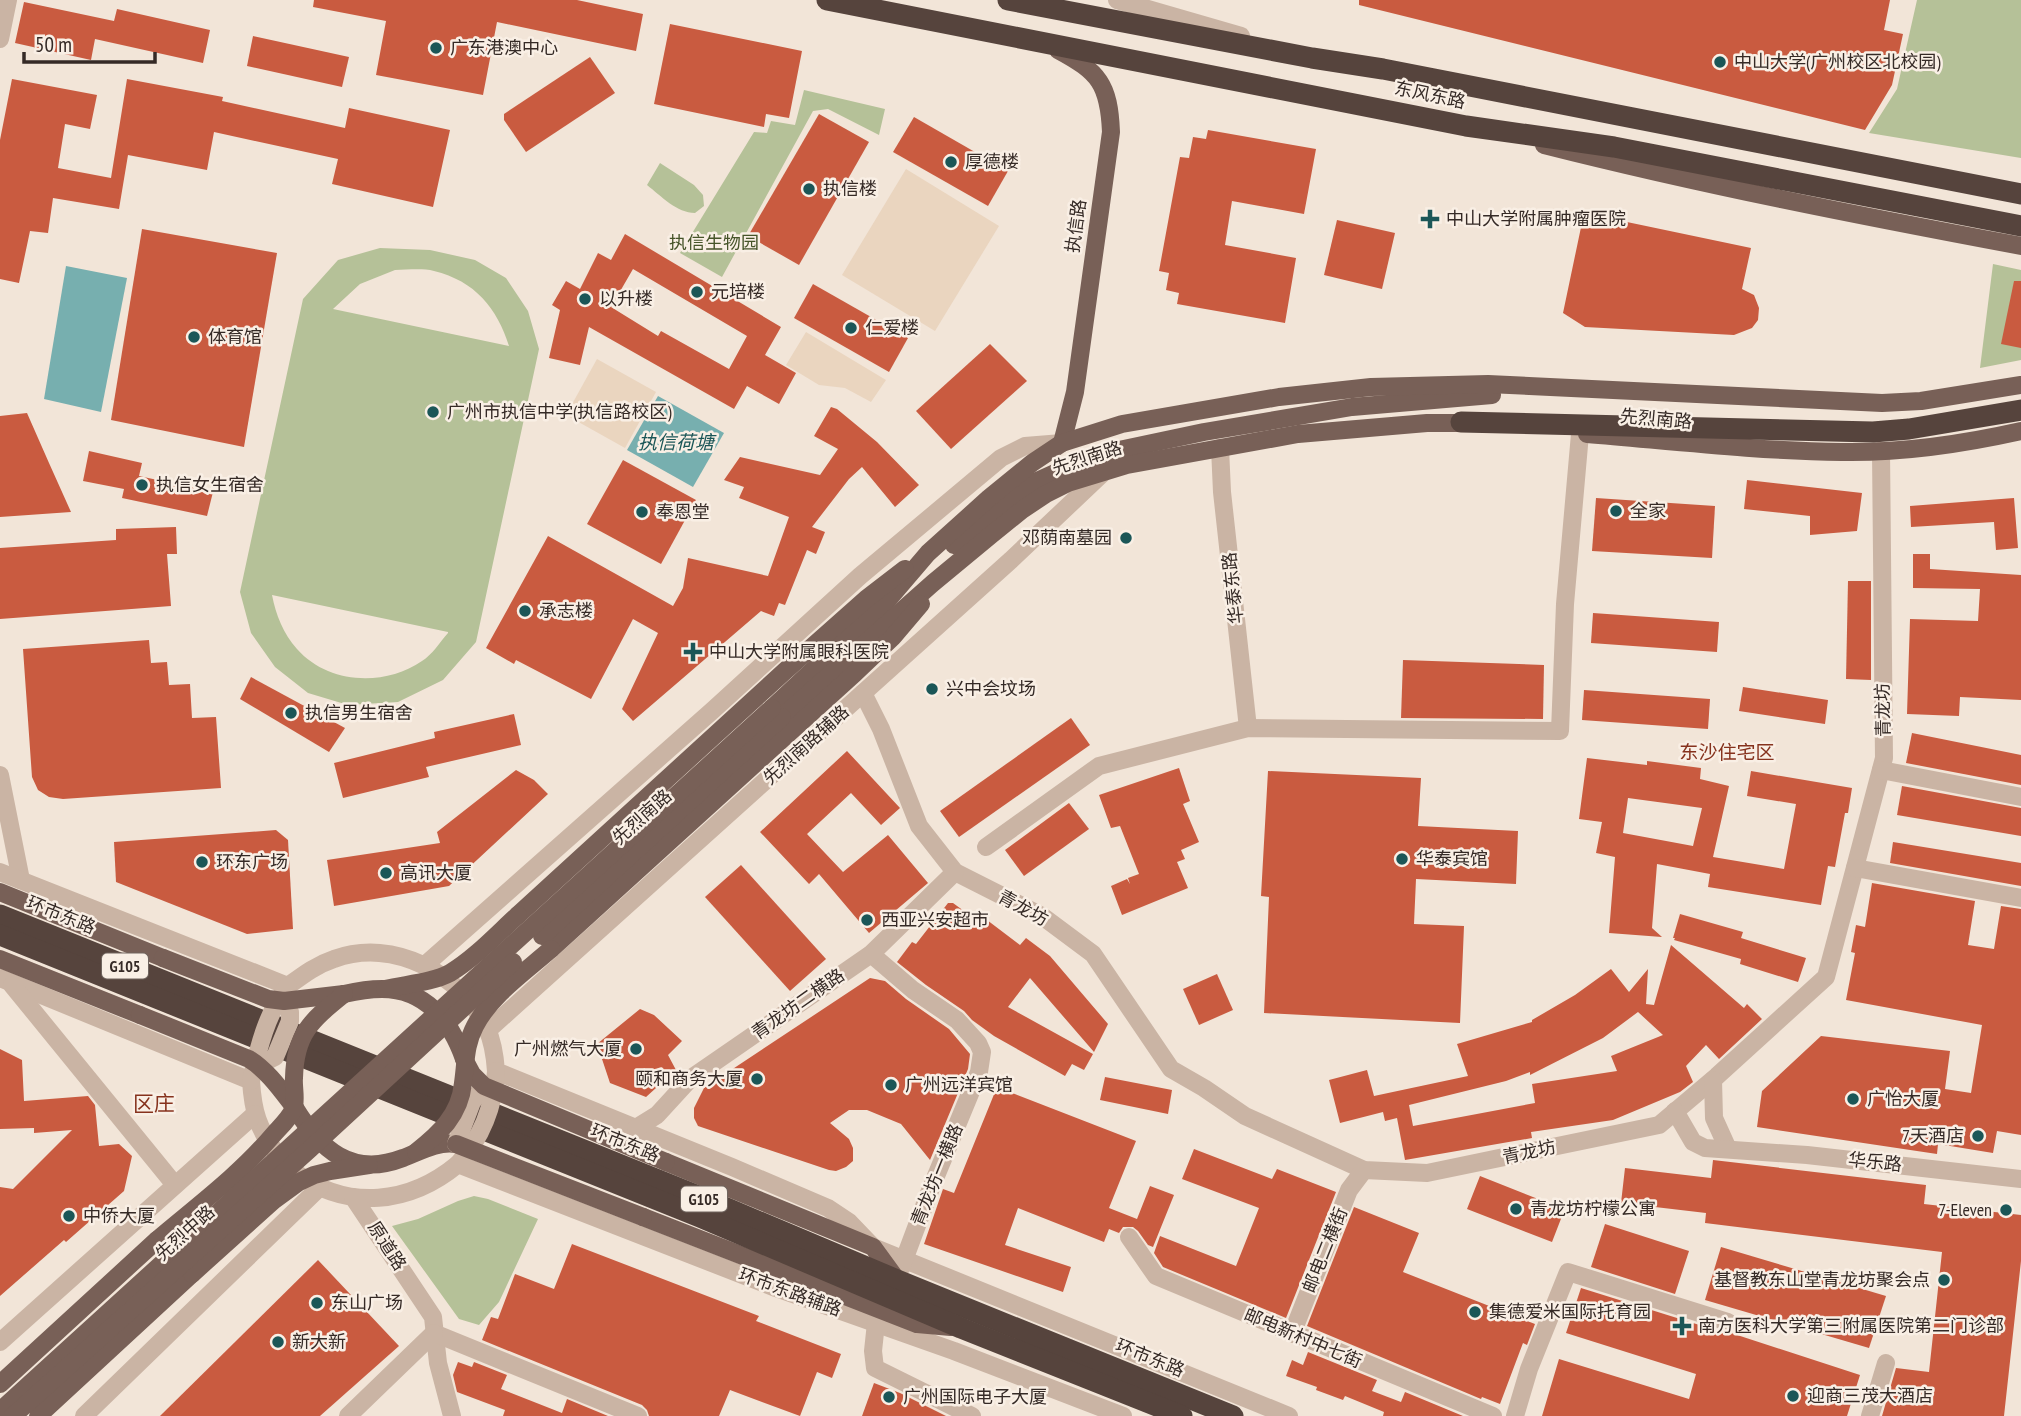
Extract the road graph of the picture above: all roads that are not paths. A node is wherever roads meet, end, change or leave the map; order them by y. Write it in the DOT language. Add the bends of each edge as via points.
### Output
graph roads {
  1 [pos="8,0"];
  2 [pos="827,0"];
  3 [pos="1008,0"];
  4 [pos="1122,1"];
  5 [pos="0,39"];
  6 [pos="1046,43"];
  7 [pos="1312,58"];
  8 [pos="1466,126"];
  9 [pos="2021,194"];
  10 [pos="2021,226"];
  11 [pos="2021,246"];
  12 [pos="2021,385"];
  13 [pos="1565,388"];
  14 [pos="2021,410"];
  15 [pos="1461,422"];
  16 [pos="2021,431"];
  17 [pos="1580,434"];
  18 [pos="1062,443"];
  19 [pos="1220,448"];
  20 [pos="1881,451"];
  21 [pos="1105,471"];
  22 [pos="928,553"];
  23 [pos="933,583"];
  24 [pos="887,601"];
  25 [pos="863,693"];
  26 [pos="777,713"];
  27 [pos="1248,728"];
  28 [pos="1881,769"];
  29 [pos="0,775"];
  30 [pos="2021,797"];
  31 [pos="986,847"];
  32 [pos="1855,868"];
  33 [pos="0,872"];
  34 [pos="955,873"];
  35 [pos="21,880"];
  36 [pos="0,892"];
  37 [pos="2021,898"];
  38 [pos="0,915"];
  39 [pos="518,915"];
  40 [pos="0,936"];
  41 [pos="551,949"];
  42 [pos="870,954"];
  43 [pos="0,959"];
  44 [pos="425,965"];
  45 [pos="5,980"];
  46 [pos="385,989"];
  47 [pos="286,994"];
  48 [pos="344,994"];
  49 [pos="488,1030"];
  50 [pos="464,1059"];
  51 [pos="496,1071"];
  52 [pos="255,1073"];
  53 [pos="376,1079"];
  54 [pos="1713,1080"];
  55 [pos="484,1086"];
  56 [pos="295,1108"];
  57 [pos="1675,1111"];
  58 [pos="255,1114"];
  59 [pos="636,1128"];
  60 [pos="456,1144"];
  61 [pos="1728,1149"];
  62 [pos="416,1152"];
  63 [pos="458,1164"];
  64 [pos="369,1165"];
  65 [pos="1364,1170"];
  66 [pos="2021,1179"];
  67 [pos="175,1185"];
  68 [pos="320,1187"];
  69 [pos="353,1197"];
  70 [pos="1129,1237"];
  71 [pos="158,1240"];
  72 [pos="873,1247"];
  73 [pos="904,1260"];
  74 [pos="192,1274"];
  75 [pos="897,1280"];
  76 [pos="876,1292"];
  77 [pos="1728,1322"];
  78 [pos="876,1323"];
  79 [pos="917,1324"];
  80 [pos="961,1328"];
  81 [pos="434,1333"];
  82 [pos="1292,1334"];
  83 [pos="0,1342"];
  84 [pos="1538,1348"];
  85 [pos="954,1351"];
  86 [pos="1886,1363"];
  87 [pos="0,1384"];
  88 [pos="0,1411"];
  89 [pos="1116,1414"];
  90 [pos="13,1416"];
  91 [pos="38,1416"];
  92 [pos="84,1416"];
  93 [pos="348,1416"];
  94 [pos="452,1416"];
  95 [pos="638,1416"];
  96 [pos="972,1416"];
  97 [pos="1182,1416"];
  98 [pos="1233,1416"];
  99 [pos="1289,1416"];
  100 [pos="1493,1416"];
  101 [pos="1502,1416"];
  102 [pos="1515,1416"];
  103 [pos="1870,1416"];
  1 -- 5 [label="street"];
  2 -- 6 [label="highway, 东风东路"];
  3 -- 7 [label="highway, 东风东路"];
  4 -- 7 [label="street"];
  6 -- 8 [label="highway, 东风东路"];
  6 -- 18 [label="main road, 执信路" via="1093,72 1106,95 1111,132 1075,392"];
  7 -- 9 [label="highway, 东风东路"];
  8 -- 10 [label="highway" via="1614,147"];
  8 -- 11 [label="main road, 东风东路" via="1699,183"];
  12 -- 13 [label="main road, 先烈南路" via="1882,403"];
  13 -- 18 [label="main road, 先烈南路" via="1424,384 1322,391 1122,424"];
  13 -- 24 [label="main road, 先烈南路" via="1352,407 1204,432 1084,460 1019,492"];
  14 -- 15 [label="highway" via="1909,429 1842,432"];
  15 -- 17 [label="main road, 先烈南路"];
  15 -- 19 [label="main road, 先烈南路" via="1336,430"];
  16 -- 20 [label="main road, 先烈南路"];
  17 -- 20 [label="main road, 先烈南路" via="1794,450"];
  17 -- 27 [label="street" via="1565,604 1560,731"];
  18 -- 22 [label="main road, 先烈南路" via="989,498"];
  18 -- 44 [label="street" via="1025,446 1001,458 860,576"];
  19 -- 21 [label="main road, 先烈南路"];
  19 -- 27 [label="street, 华泰东路"];
  20 -- 28 [label="street, 青龙坊"];
  21 -- 23 [label="main road, 先烈南路" via="1046,494"];
  21 -- 25 [label="street, 先烈南路辅路"];
  22 -- 24 [label="main road, 先烈南路"];
  22 -- 39 [label="main road" via="866,599"];
  23 -- 26 [label="main road, 先烈南路"];
  23 -- 41 [label="main road" via="893,637"];
  24 -- 26 [label="main road, 先烈南路"];
  25 -- 34 [label="street, 青龙坊" via="919,826"];
  25 -- 49 [label="street, 先烈南路辅路"];
  26 -- 53 [label="main road, 先烈南路, bridge"];
  27 -- 31 [label="street" via="1099,766"];
  28 -- 30 [label="street"];
  28 -- 32 [label="street, 青龙坊"];
  29 -- 35 [label="street"];
  32 -- 37 [label="street"];
  32 -- 54 [label="street, 青龙坊" via="1826,976"];
  33 -- 35 [label="street"];
  34 -- 42 [label="street, 青龙坊二横路"];
  34 -- 65 [label="street, 青龙坊" via="1042,916 1093,954 1171,1069 1245,1116"];
  35 -- 47 [label="street"];
  36 -- 47 [label="main road, bridge" via="268,999"];
  38 -- 75 [label="highway, 环市东路 / G105"];
  39 -- 41 [label="street, bridge"];
  39 -- 46 [label="main road, bridge" via="449,973"];
  40 -- 76 [label="highway, G105"];
  41 -- 50 [label="main road, bridge" via="485,1011 471,1034"];
  42 -- 59 [label="street, 青龙坊二横路" via="690,1079 657,1115"];
  42 -- 73 [label="street, 青龙坊一横路" via="957,1020 982,1052 979,1073"];
  43 -- 52 [label="main road, bridge" via="230,1050"];
  44 -- 47 [label="street" via="401,956 357,953 310,969"];
  44 -- 49 [label="street, bridge" via="457,987"];
  45 -- 52 [label="street"];
  45 -- 67 [label="street"];
  46 -- 48 [label="main road"];
  46 -- 50 [label="main road, bridge" via="417,998 439,1014"];
  47 -- 48 [label="main road, bridge"];
  47 -- 52 [label="street, bridge" via="290,1021 275,1057"];
  48 -- 56 [label="main road, bridge" via="317,1016 299,1043 294,1066"];
  49 -- 51 [label="street"];
  50 -- 55 [label="main road, bridge"];
  50 -- 62 [label="main road, bridge" via="463,1090 456,1111"];
  51 -- 59 [label="street"];
  51 -- 63 [label="street, bridge" via="482,1132"];
  52 -- 56 [label="main road, bridge" via="269,1075"];
  52 -- 58 [label="street"];
  53 -- 88 [label="main road, 先烈中路, bridge"];
  53 -- 90 [label="main road, 先烈中路, bridge" via="310,1149"];
  54 -- 57 [label="street, 青龙坊"];
  54 -- 61 [label="street" via="1714,1118"];
  55 -- 60 [label="street, bridge" via="472,1102"];
  55 -- 72 [label="main road, bridge"];
  56 -- 64 [label="main road, bridge" via="307,1129 331,1152"];
  56 -- 71 [label="main road, bridge" via="248,1163"];
  57 -- 61 [label="street, 华乐路" via="1693,1142 1705,1148"];
  57 -- 65 [label="street, 青龙坊" via="1659,1125 1427,1173"];
  58 -- 67 [label="street"];
  58 -- 68 [label="street, bridge" via="279,1157"];
  59 -- 72 [label="street" via="828,1208"];
  60 -- 62 [label="main road, bridge"];
  60 -- 79 [label="main road, bridge"];
  61 -- 66 [label="street, 华乐路"];
  62 -- 64 [label="main road"];
  63 -- 69 [label="street" via="418,1190 388,1198"];
  63 -- 78 [label="street, 环市东路辅路"];
  64 -- 74 [label="main road, bridge" via="299,1182"];
  65 -- 82 [label="street, 邮电二横街" via="1349,1190"];
  67 -- 83 [label="street"];
  68 -- 69 [label="street"];
  68 -- 92 [label="street"];
  69 -- 81 [label="street, 原道路" via="433,1317"];
  70 -- 82 [label="street, 邮电新村中七街" via="1156,1276"];
  71 -- 74 [label="street, bridge" via="178,1254"];
  71 -- 87 [label="main road"];
  72 -- 73 [label="street"];
  72 -- 75 [label="main road"];
  73 -- 75 [label="street, 青龙坊一横路"];
  73 -- 99 [label="street"];
  74 -- 91 [label="main road"];
  75 -- 98 [label="highway, 环市东路 / G105"];
  76 -- 79 [label="street"];
  76 -- 80 [label="highway, G105"];
  77 -- 84 [label="street" via="1568,1272"];
  78 -- 79 [label="street"];
  78 -- 85 [label="street, 环市东路辅路"];
  78 -- 96 [label="street" via="874,1368"];
  79 -- 80 [label="main road"];
  79 -- 85 [label="street"];
  80 -- 97 [label="highway, G105"];
  81 -- 93 [label="street"];
  81 -- 94 [label="street, 原道路"];
  81 -- 95 [label="street"];
  82 -- 100 [label="street, 邮电新村中七街"];
  84 -- 101 [label="street" via="1525,1357"];
  84 -- 102 [label="street"];
  85 -- 89 [label="street, 环市东路辅路"];
  86 -- 103 [label="street"];
}
